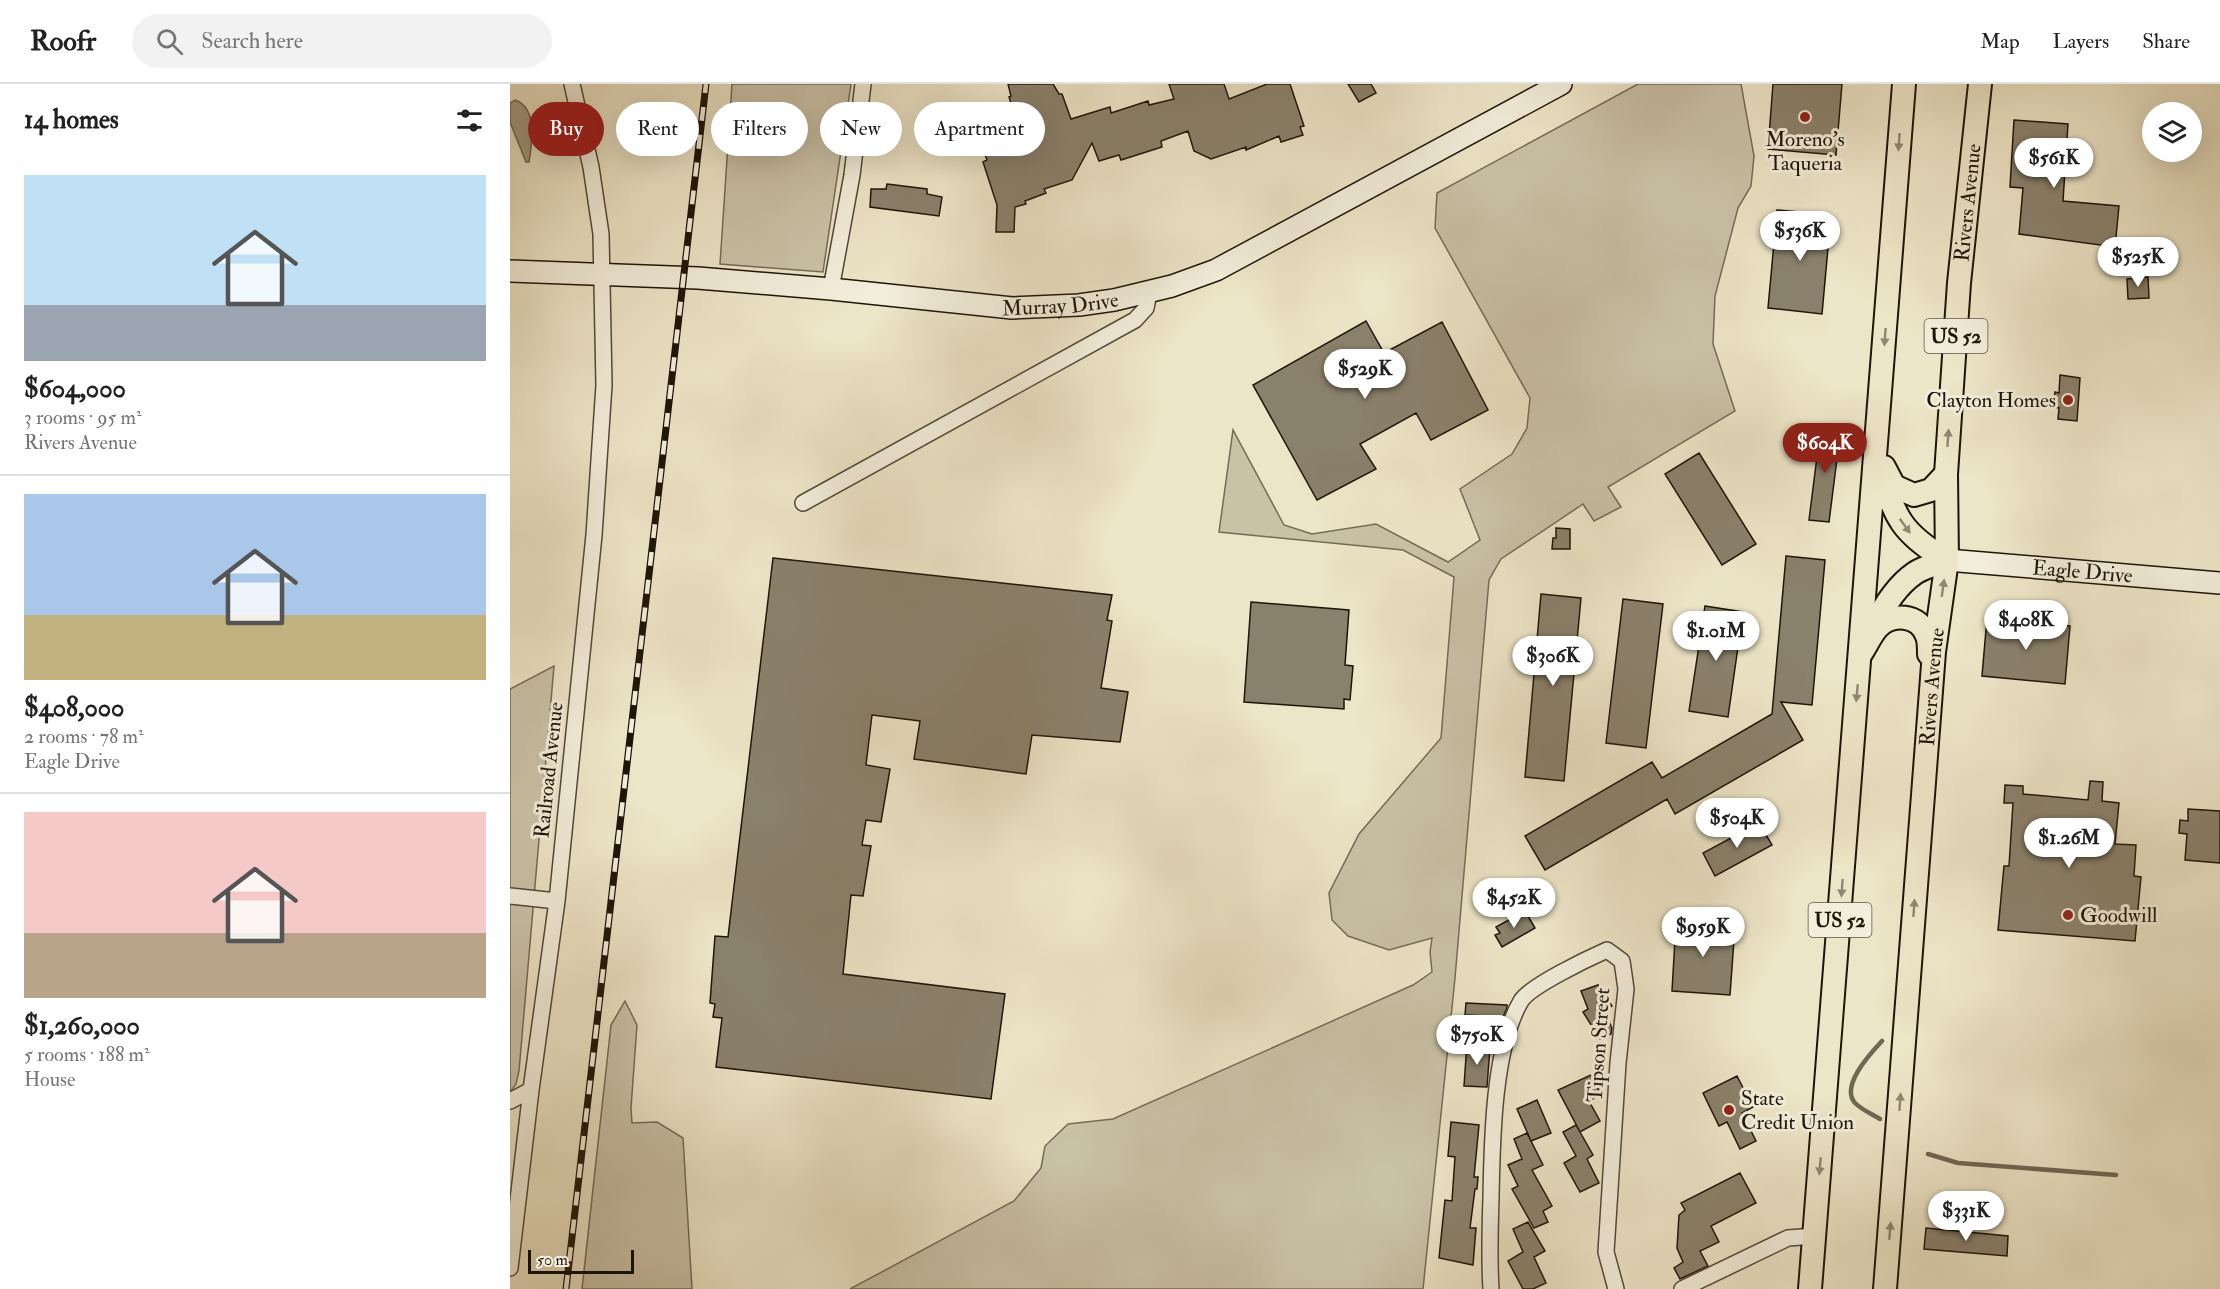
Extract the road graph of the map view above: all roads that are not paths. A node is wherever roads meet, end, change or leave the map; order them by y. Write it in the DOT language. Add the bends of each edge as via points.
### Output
graph roads {
  1 [pos="572,84"];
  2 [pos="863,84"];
  3 [pos="1561,84"];
  4 [pos="1904,84"];
  5 [pos="1980,84"];
  6 [pos="510,271"];
  7 [pos="603,274"];
  8 [pos="831,289"];
  9 [pos="1149,293"];
  10 [pos="1876,453"];
  11 [pos="1946,474"];
  12 [pos="803,503"];
  13 [pos="1947,560"];
  14 [pos="2220,583"];
  15 [pos="1861,654"];
  16 [pos="1932,680"];
  17 [pos="510,896"];
  18 [pos="557,901"];
  19 [pos="531,1090"];
  20 [pos="510,1101"];
  21 [pos="1815,1236"];
  22 [pos="510,1268"];
  23 [pos="1491,1289"];
  24 [pos="1616,1289"];
  25 [pos="1682,1289"];
  26 [pos="1810,1289"];
  27 [pos="1885,1289"];
  1 -- 7 [label="street, Railroad Avenue" via="591,167"];
  2 -- 8 [label="street" via="852,175"];
  3 -- 9 [label="street, Murray Drive" via="1216,270"];
  4 -- 10 [label="main road, US 52, one-way"];
  11 -- 5 [label="main road, Rivers Avenue / US 52, one-way" via="1959,283"];
  6 -- 7 [label="street, Murray Drive"];
  7 -- 8 [label="street, Murray Drive"];
  7 -- 18 [label="street, Railroad Avenue" via="604,385 594,524"];
  8 -- 9 [label="street, Murray Drive" via="1012,308 1092,304"];
  9 -- 12 [label="street" via="1146,308 1135,320"];
  10 -- 11 [label="main road" via="1894,486 1904,492 1914,495 1931,490"];
  10 -- 13 [label="main road, one-way" via="1890,504 1902,523 1915,539"];
  10 -- 15 [label="main road, US 52"];
  11 -- 13 [label="main road, Rivers Avenue / US 52"];
  13 -- 14 [label="street, Eagle Drive"];
  13 -- 15 [label="main road" via="1917,572 1902,584 1878,616"];
  16 -- 13 [label="main road, Rivers Avenue / US 52, one-way"];
  15 -- 16 [label="main road" via="1878,627 1892,618 1912,620 1928,636"];
  15 -- 21 [label="main road, US 52, one-way"];
  27 -- 16 [label="main road, Rivers Avenue / US 52, one-way"];
  17 -- 18 [label="street"];
  18 -- 19 [label="street, Railroad Avenue"];
  19 -- 20 [label="street"];
  19 -- 22 [label="street, Railroad Avenue"];
  21 -- 25 [label="street" via="1788,1238"];
  21 -- 26 [label="main road, US 52"];
  23 -- 24 [label="street, Tipson Street" via="1491,1160 1497,1087 1508,1032 1522,999 1556,975 1607,950 1623,962 1626,989 1606,1252"];
}
